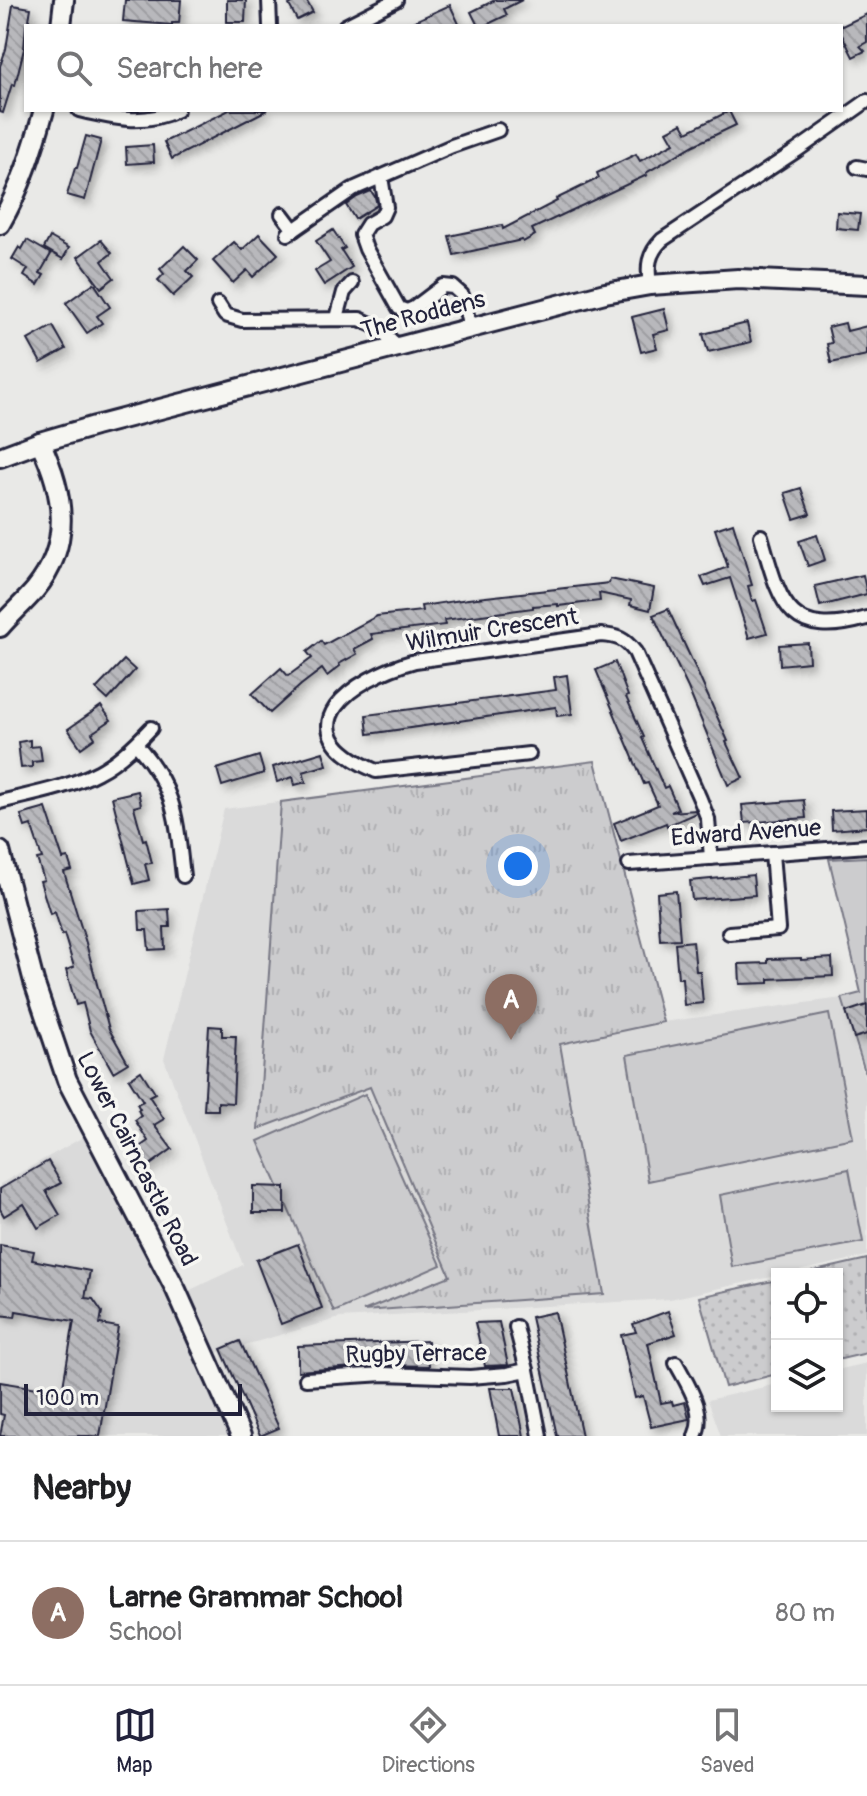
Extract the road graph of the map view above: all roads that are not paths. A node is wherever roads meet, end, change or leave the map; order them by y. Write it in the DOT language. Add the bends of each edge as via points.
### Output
graph roads {
  1 [pos="64,0"];
  2 [pos="269,0"];
  3 [pos="396,0"];
  4 [pos="61,24"];
  5 [pos="270,24"];
  6 [pos="349,24"];
  7 [pos="867,101"];
  8 [pos="43,112"];
  9 [pos="88,112"];
  10 [pos="171,112"];
  11 [pos="494,146"];
  12 [pos="381,177"];
  13 [pos="282,214"];
  14 [pos="0,224"];
  15 [pos="352,283"];
  16 [pos="650,285"];
  17 [pos="867,285"];
  18 [pos="218,304"];
  19 [pos="337,318"];
  20 [pos="470,327"];
  21 [pos="398,347"];
  22 [pos="40,442"];
  23 [pos="0,457"];
  24 [pos="761,536"];
  25 [pos="867,618"];
  26 [pos="0,627"];
  27 [pos="151,728"];
  28 [pos="136,744"];
  29 [pos="529,754"];
  30 [pos="0,802"];
  31 [pos="867,846"];
  32 [pos="0,851"];
  33 [pos="772,853"];
  34 [pos="711,858"];
  35 [pos="629,864"];
  36 [pos="183,876"];
  37 [pos="5,892"];
  38 [pos="729,933"];
  39 [pos="516,1327"];
  40 [pos="676,1363"];
  41 [pos="527,1370"];
  42 [pos="306,1379"];
  43 [pos="241,1436"];
  44 [pos="540,1436"];
  45 [pos="695,1436"];
  1 -- 4 [label="street"];
  2 -- 5 [label="street"];
  3 -- 6 [label="street"];
  7 -- 16 [label="street" via="661,242 649,259"];
  8 -- 14 [label="street" via="27,168"];
  9 -- 10 [label="street" via="133,120"];
  11 -- 12 [label="street" via="493,132"];
  12 -- 13 [label="street" via="353,189 291,232"];
  12 -- 20 [label="street" via="386,207 361,235 399,308 407,311 443,286 453,287 462,295"];
  15 -- 19 [label="street"];
  16 -- 17 [label="street, The Roddens" via="738,279"];
  16 -- 20 [label="street, The Roddens"];
  18 -- 19 [label="street" via="225,315 242,320"];
  19 -- 21 [label="street" via="360,319 379,328"];
  20 -- 21 [label="street, The Roddens"];
  21 -- 22 [label="street, The Roddens"];
  22 -- 23 [label="street, The Roddens"];
  22 -- 26 [label="street" via="59,497 60,538 45,576"];
  24 -- 25 [label="street" via="775,586 790,611 823,625"];
  27 -- 28 [label="street"];
  28 -- 30 [label="street" via="88,777"];
  28 -- 36 [label="street" via="172,801"];
  29 -- 34 [label="street, Wilmuir Crescent" via="376,771 336,743 328,723 342,698 398,666 617,636 635,652 700,799 708,819"];
  31 -- 33 [label="street, Edward Avenue"];
  32 -- 37 [label="street, Lower Cairncastle Road"];
  33 -- 34 [label="street, Edward Avenue"];
  33 -- 38 [label="street" via="778,929"];
  34 -- 35 [label="street, Edward Avenue"];
  37 -- 43 [label="street, Lower Cairncastle Road" via="67,1080 176,1290"];
  39 -- 41 [label="street"];
  40 -- 45 [label="street" via="697,1407 700,1423"];
  41 -- 42 [label="street, Rugby Terrace" via="470,1377 384,1374"];
  41 -- 44 [label="street"];
}
